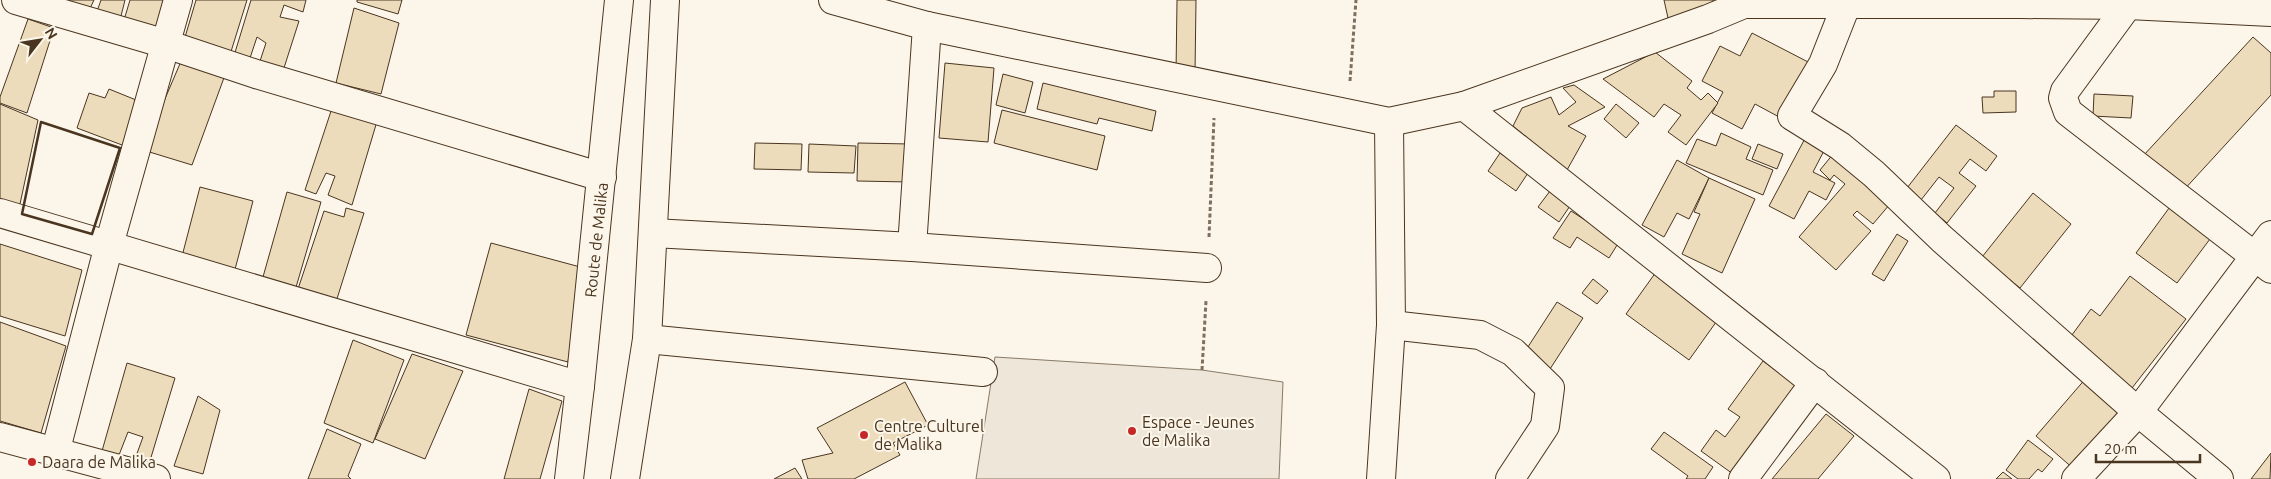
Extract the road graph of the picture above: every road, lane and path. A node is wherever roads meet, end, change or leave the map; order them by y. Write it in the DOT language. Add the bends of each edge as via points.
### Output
graph roads {
  1 [pos="16,0"];
  2 [pos="178,0"];
  3 [pos="619,0"];
  4 [pos="665,0"];
  5 [pos="833,0"];
  6 [pos="1356,0"];
  7 [pos="1847,4"];
  8 [pos="2128,5"];
  9 [pos="2265,17"];
  10 [pos="927,26"];
  11 [pos="166,44"];
  12 [pos="1215,87"];
  13 [pos="1464,106"];
  14 [pos="1348,114"];
  15 [pos="1389,122"];
  16 [pos="602,177"];
  17 [pos="0,213"];
  18 [pos="653,233"];
  19 [pos="109,245"];
  20 [pos="912,247"];
  21 [pos="2265,253"];
  22 [pos="1207,268"];
  23 [pos="1391,325"];
  24 [pos="648,340"];
  25 [pos="1202,370"];
  26 [pos="983,372"];
  27 [pos="1815,382"];
  28 [pos="580,386"];
  29 [pos="2138,412"];
  30 [pos="0,437"];
  31 [pos="56,453"];
  32 [pos="156,479"];
  33 [pos="568,479"];
  34 [pos="625,479"];
  35 [pos="1381,479"];
  36 [pos="1510,479"];
  37 [pos="1743,479"];
  38 [pos="1936,479"];
  39 [pos="2076,479"];
  40 [pos="2219,479"];
  1 -- 11 [label="street"];
  2 -- 11 [label="street"];
  3 -- 16 [label="street, Route de Malika"];
  4 -- 18 [label="street"];
  5 -- 10 [label="street"];
  6 -- 14 [label="path"];
  7 -- 8 [label="street"];
  7 -- 13 [label="street" via="1744,4"];
  7 -- 29 [label="street" via="1823,64 1792,116 1840,146 1874,174 1942,239"];
  8 -- 9 [label="street"];
  8 -- 21 [label="street" via="2065,91 2063,98 2068,112"];
  10 -- 12 [label="street"];
  10 -- 20 [label="street"];
  11 -- 16 [label="street"];
  11 -- 19 [label="street"];
  12 -- 14 [label="street"];
  12 -- 22 [label="path"];
  13 -- 15 [label="street"];
  13 -- 27 [label="street"];
  14 -- 15 [label="street"];
  15 -- 23 [label="street"];
  16 -- 28 [label="street, Route de Malika"];
  17 -- 19 [label="street"];
  18 -- 20 [label="street"];
  18 -- 24 [label="street"];
  19 -- 28 [label="street"];
  19 -- 31 [label="street"];
  20 -- 22 [label="street"];
  21 -- 29 [label="street"];
  22 -- 25 [label="path"];
  23 -- 35 [label="street"];
  23 -- 36 [label="street" via="1480,335 1513,352 1550,388 1545,426"];
  24 -- 26 [label="street"];
  24 -- 34 [label="street"];
  27 -- 37 [label="street"];
  27 -- 38 [label="street"];
  28 -- 33 [label="street, Route de Malika"];
  29 -- 39 [label="street"];
  29 -- 40 [label="street"];
  30 -- 31 [label="street"];
  31 -- 32 [label="street"];
}
